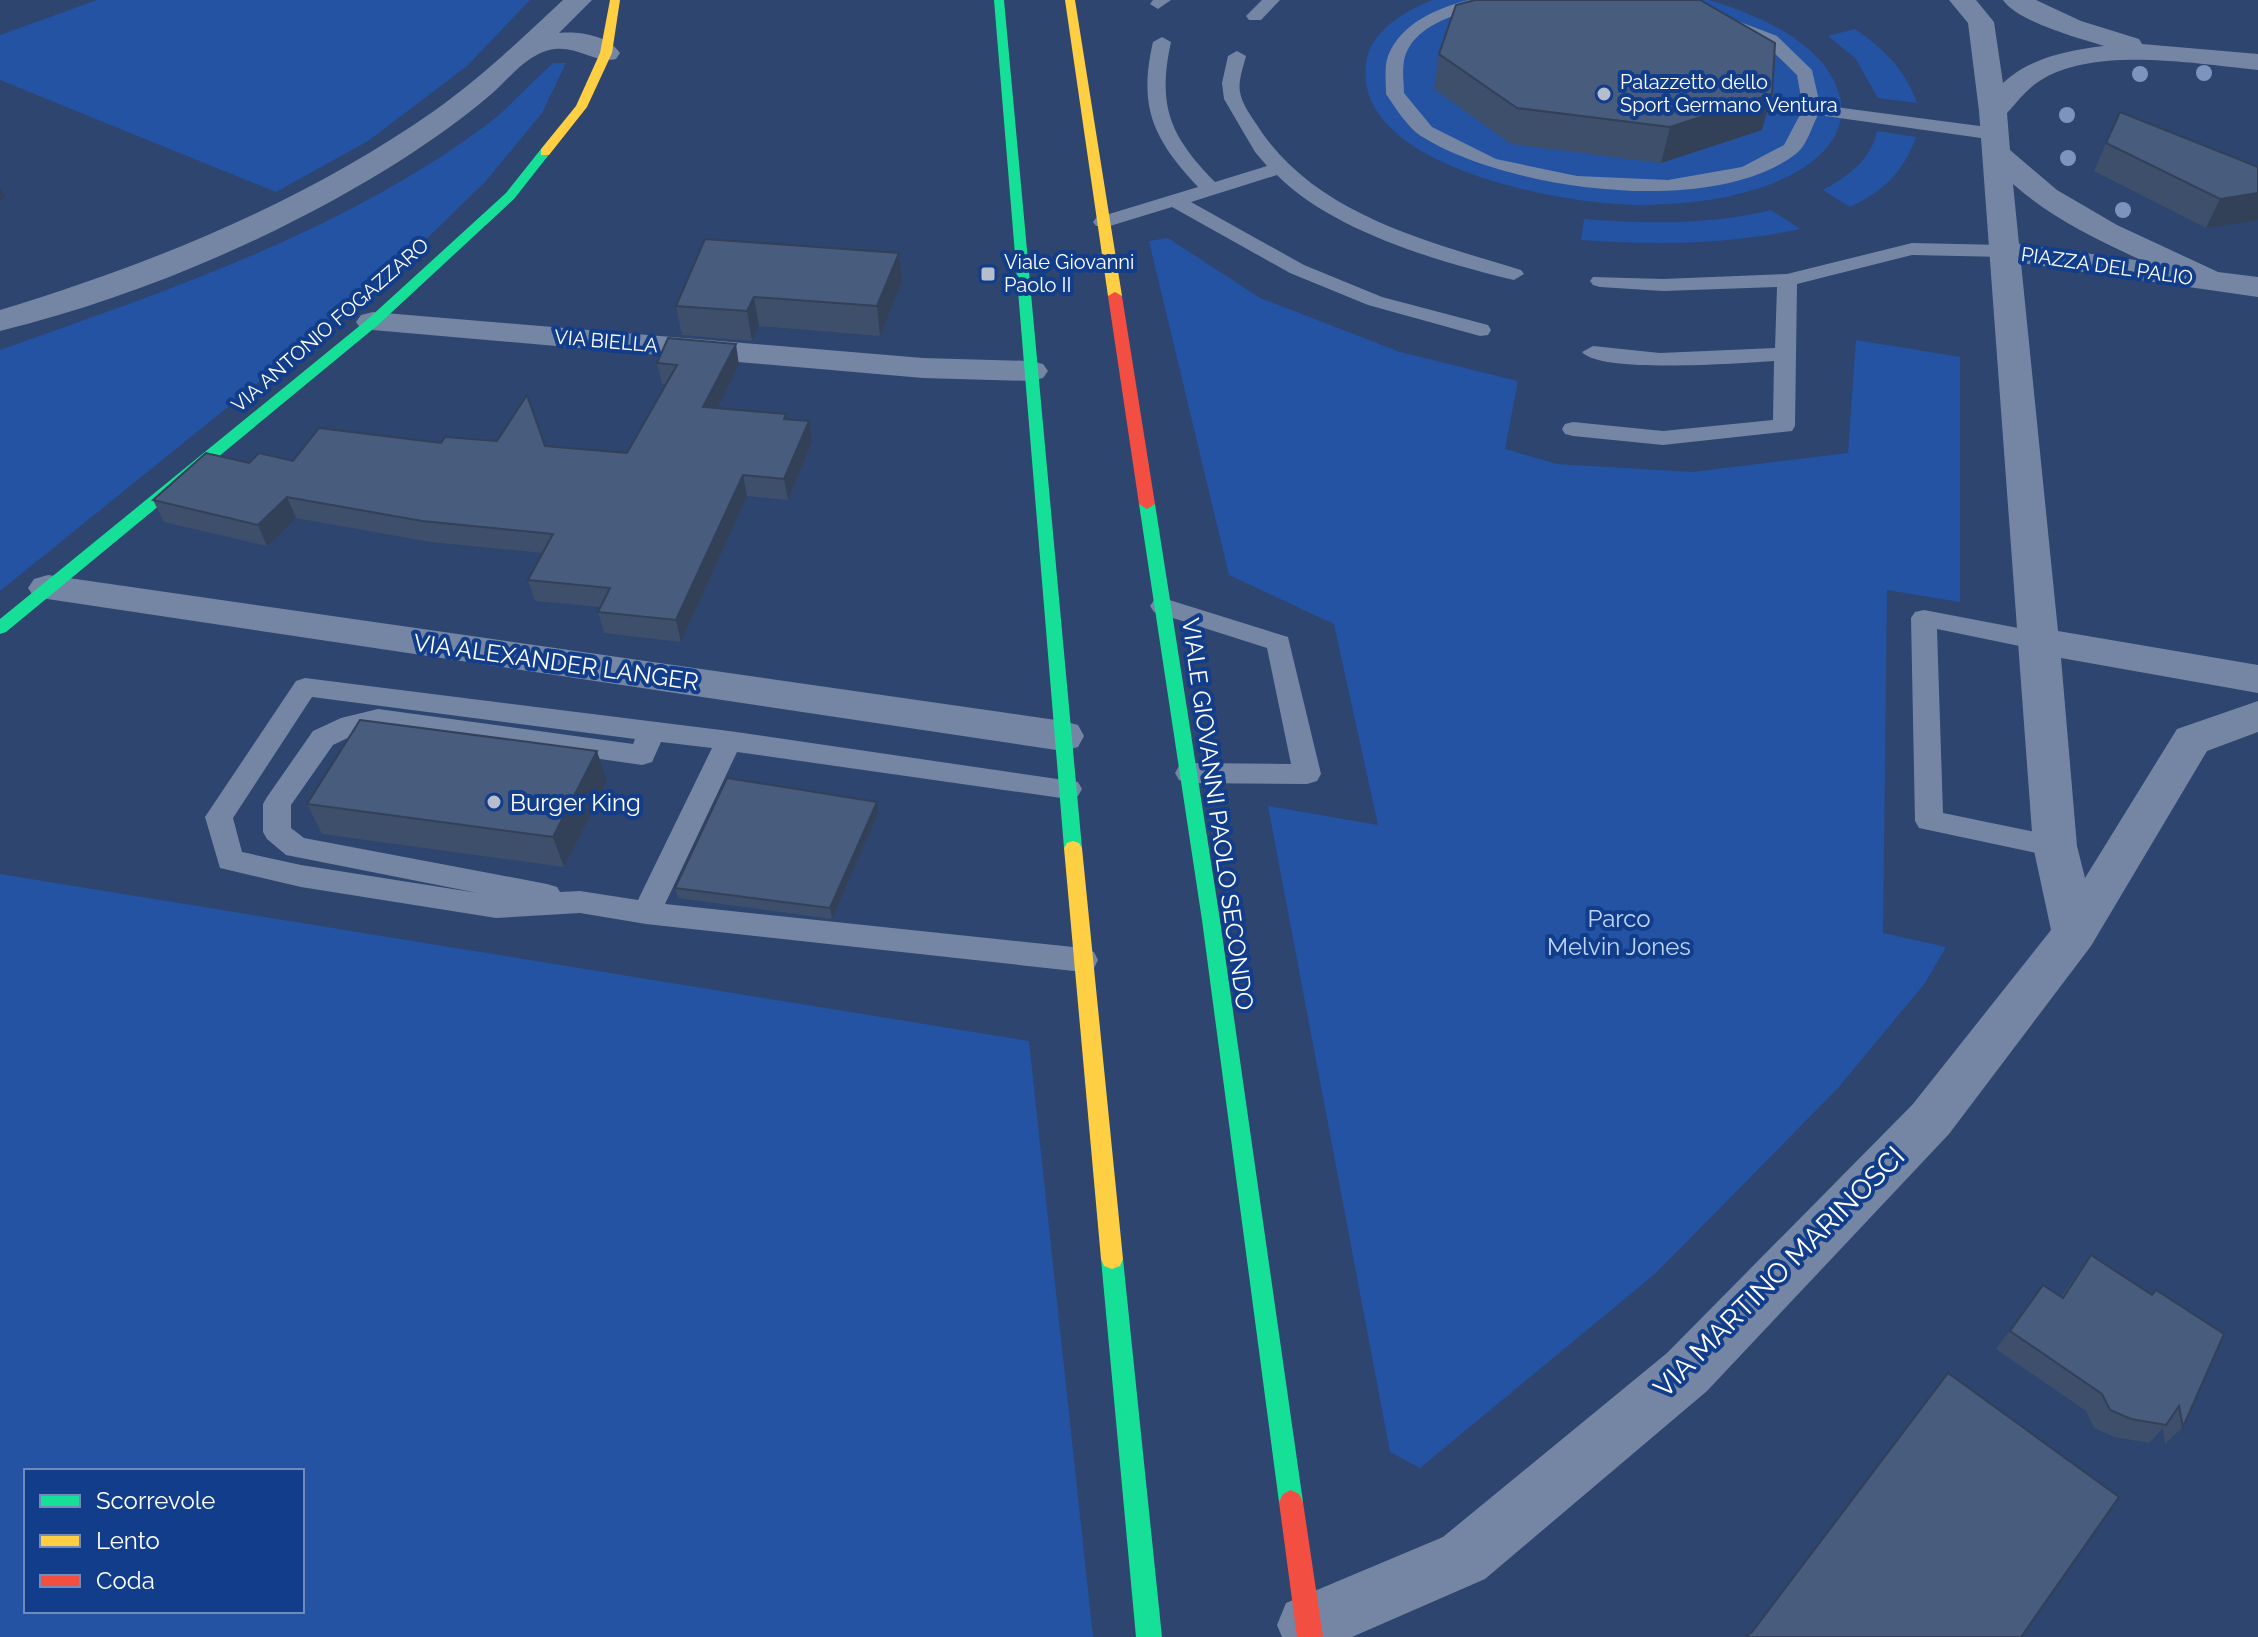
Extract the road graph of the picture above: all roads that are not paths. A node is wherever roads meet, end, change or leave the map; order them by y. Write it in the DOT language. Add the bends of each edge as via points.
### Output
graph roads {
  1 [pos="579,0"];
  2 [pos="615,0"];
  3 [pos="999,0"];
  4 [pos="1070,0"];
  5 [pos="1272,0"];
  6 [pos="1492,0"];
  7 [pos="1962,0"];
  8 [pos="2016,0"];
  9 [pos="1255,16"];
  10 [pos="1715,17"];
  11 [pos="1162,42"];
  12 [pos="525,50"];
  13 [pos="2151,51"];
  14 [pos="606,53"];
  15 [pos="1237,56"];
  16 [pos="2258,62"];
  17 [pos="1812,109"];
  18 [pos="1995,133"];
  19 [pos="1281,168"];
  20 [pos="1211,189"];
  21 [pos="1174,200"];
  22 [pos="1103,222"];
  23 [pos="2004,251"];
  24 [pos="1514,274"];
  25 [pos="1787,280"];
  26 [pos="1600,281"];
  27 [pos="2212,281"];
  28 [pos="2258,287"];
  29 [pos="0,321"];
  30 [pos="373,322"];
  31 [pos="1480,330"];
  32 [pos="1593,352"];
  33 [pos="1784,354"];
  34 [pos="1031,371"];
  35 [pos="1573,429"];
  36 [pos="48,588"];
  37 [pos="1163,606"];
  38 [pos="0,628"];
  39 [pos="2039,641"];
  40 [pos="2258,679"];
  41 [pos="2258,716"];
  42 [pos="652,731"];
  43 [pos="1063,736"];
  44 [pos="729,741"];
  45 [pos="1189,773"];
  46 [pos="1068,789"];
  47 [pos="2055,846"];
  48 [pos="580,902"];
  49 [pos="646,913"];
  50 [pos="2075,933"];
  51 [pos="1083,960"];
  52 [pos="1309,1631"];
  53 [pos="1149,1637"];
  1 -- 12 [label="street"];
  2 -- 14 [label="main road, VIA ANTONIO FOGAZZARO"];
  3 -- 34 [label="main road"];
  4 -- 22 [label="main road, VIALE GIOVANNI PAOLO SECONDO"];
  5 -- 9 [label="lane"];
  6 -- 17 [label="lane" via="1420,25 1397,56 1395,94 1425,131 1490,163 1577,182 1668,186 1747,172 1792,148"];
  7 -- 18 [label="street, PIAZZA DEL PALIO" via="1981,22"];
  8 -- 13 [label="street" via="2091,35"];
  10 -- 17 [label="lane" via="1771,40 1806,74"];
  11 -- 20 [label="lane" via="1153,73 1156,112 1176,154"];
  12 -- 14 [label="street" via="563,39 589,42"];
  12 -- 29 [label="street" via="448,115 373,165 289,210 177,260"];
  13 -- 16 [label="street"];
  13 -- 18 [label="street" via="2078,58 2031,74"];
  14 -- 30 [label="main road, VIA ANTONIO FOGAZZARO" via="581,107 510,196"];
  15 -- 19 [label="lane" via="1231,93 1250,135"];
  17 -- 18 [label="lane"];
  18 -- 23 [label="street, PIAZZA DEL PALIO"];
  18 -- 27 [label="street, PIAZZA DEL PALIO" via="2046,197 2106,232"];
  19 -- 20 [label="lane"];
  19 -- 24 [label="lane" via="1319,199 1379,231"];
  20 -- 21 [label="lane"];
  21 -- 22 [label="lane"];
  21 -- 31 [label="lane" via="1297,269 1375,301"];
  22 -- 37 [label="main road, VIALE GIOVANNI PAOLO SECONDO"];
  23 -- 25 [label="lane" via="1912,249"];
  23 -- 27 [label="street, PIAZZA DEL PALIO"];
  23 -- 39 [label="street"];
  25 -- 26 [label="lane" via="1663,285"];
  25 -- 33 [label="lane"];
  27 -- 28 [label="street, PIAZZA DEL PALIO"];
  30 -- 34 [label="street, VIA BIELLA" via="923,368"];
  30 -- 36 [label="main road, VIA ANTONIO FOGAZZARO"];
  32 -- 33 [label="lane" via="1660,360"];
  33 -- 35 [label="lane" via="1784,426 1663,438"];
  34 -- 43 [label="main road"];
  36 -- 38 [label="main road, VIA ANTONIO FOGAZZARO"];
  36 -- 43 [label="street, VIA ALEXANDER LANGER"];
  37 -- 45 [label="main road, VIALE GIOVANNI PAOLO SECONDO"];
  37 -- 45 [label="lane" via="1279,643 1307,774"];
  39 -- 40 [label="street"];
  39 -- 47 [label="street"];
  39 -- 47 [label="lane" via="1924,618 1929,821"];
  41 -- 50 [label="street, VIA MARTINO MARINOSCI" via="2192,740"];
  42 -- 44 [label="lane"];
  42 -- 48 [label="lane" via="642,755 378,718 323,738 277,804 277,832 296,847"];
  42 -- 48 [label="lane" via="305,687 219,817 230,860 496,907"];
  43 -- 46 [label="main road"];
  44 -- 46 [label="lane"];
  44 -- 49 [label="lane"];
  45 -- 52 [label="main road, VIALE GIOVANNI PAOLO SECONDO"];
  46 -- 51 [label="main road"];
  47 -- 50 [label="street"];
  48 -- 49 [label="lane"];
  49 -- 51 [label="lane"];
  50 -- 52 [label="street, VIA MARTINO MARINOSCI" via="1931,1119 1687,1372 1464,1558"];
  51 -- 53 [label="main road"];
}
